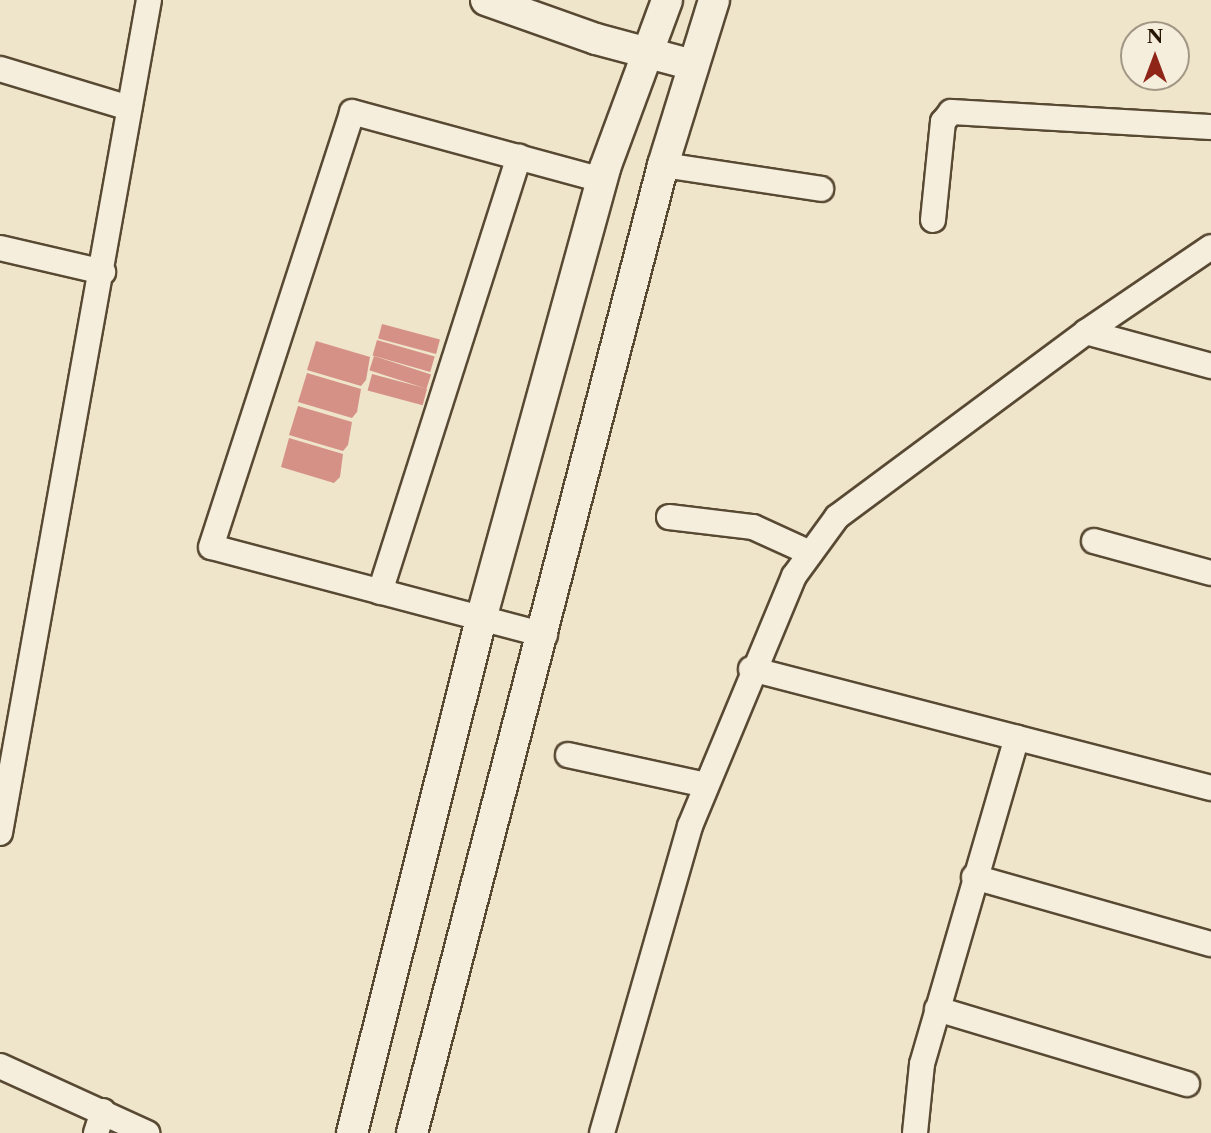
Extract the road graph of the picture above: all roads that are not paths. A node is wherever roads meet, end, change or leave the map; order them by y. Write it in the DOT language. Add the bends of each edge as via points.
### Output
graph roads {
  1 [pos="149,0"];
  2 [pos="486,0"];
  3 [pos="667,0"];
  4 [pos="713,0"];
  5 [pos="646,52"];
  6 [pos="693,65"];
  7 [pos="0,69"];
  8 [pos="129,108"];
  9 [pos="1211,127"];
  10 [pos="519,157"];
  11 [pos="663,165"];
  12 [pos="602,180"];
  13 [pos="821,189"];
  14 [pos="933,220"];
  15 [pos="1211,247"];
  16 [pos="0,248"];
  17 [pos="103,272"];
  18 [pos="1086,332"];
  19 [pos="1211,366"];
  20 [pos="669,517"];
  21 [pos="1094,541"];
  22 [pos="810,553"];
  23 [pos="1211,573"];
  24 [pos="380,592"];
  25 [pos="481,619"];
  26 [pos="545,635"];
  27 [pos="751,669"];
  28 [pos="1017,738"];
  29 [pos="568,755"];
  30 [pos="706,785"];
  31 [pos="1211,789"];
  32 [pos="0,833"];
  33 [pos="974,877"];
  34 [pos="1211,944"];
  35 [pos="937,1009"];
  36 [pos="0,1066"];
  37 [pos="1187,1084"];
  38 [pos="99,1122"];
  39 [pos="148,1133"];
  40 [pos="352,1133"];
  41 [pos="412,1133"];
  42 [pos="602,1133"];
  43 [pos="915,1133"];
  1 -- 8 [label="street"];
  2 -- 5 [label="street"];
  3 -- 5 [label="street"];
  4 -- 6 [label="street"];
  5 -- 6 [label="street"];
  5 -- 12 [label="street"];
  6 -- 11 [label="street"];
  7 -- 8 [label="street"];
  8 -- 17 [label="street"];
  9 -- 14 [label="street" via="951,112 943,122"];
  10 -- 12 [label="street"];
  10 -- 24 [label="street"];
  10 -- 24 [label="street" via="352,112 211,547"];
  11 -- 13 [label="street"];
  11 -- 26 [label="street"];
  12 -- 25 [label="street"];
  15 -- 18 [label="street"];
  16 -- 17 [label="street"];
  17 -- 32 [label="street"];
  18 -- 19 [label="street"];
  18 -- 22 [label="street" via="837,517"];
  20 -- 22 [label="street" via="752,527"];
  21 -- 23 [label="street"];
  22 -- 27 [label="street" via="794,576"];
  24 -- 25 [label="street"];
  25 -- 26 [label="street"];
  25 -- 40 [label="street"];
  26 -- 41 [label="street"];
  27 -- 28 [label="street"];
  27 -- 30 [label="street"];
  28 -- 31 [label="street"];
  28 -- 33 [label="street"];
  29 -- 30 [label="street"];
  30 -- 42 [label="street"];
  33 -- 34 [label="street"];
  33 -- 35 [label="street"];
  35 -- 37 [label="street"];
  35 -- 43 [label="street" via="922,1064"];
  36 -- 38 [label="street"];
  38 -- 39 [label="street"];
}
